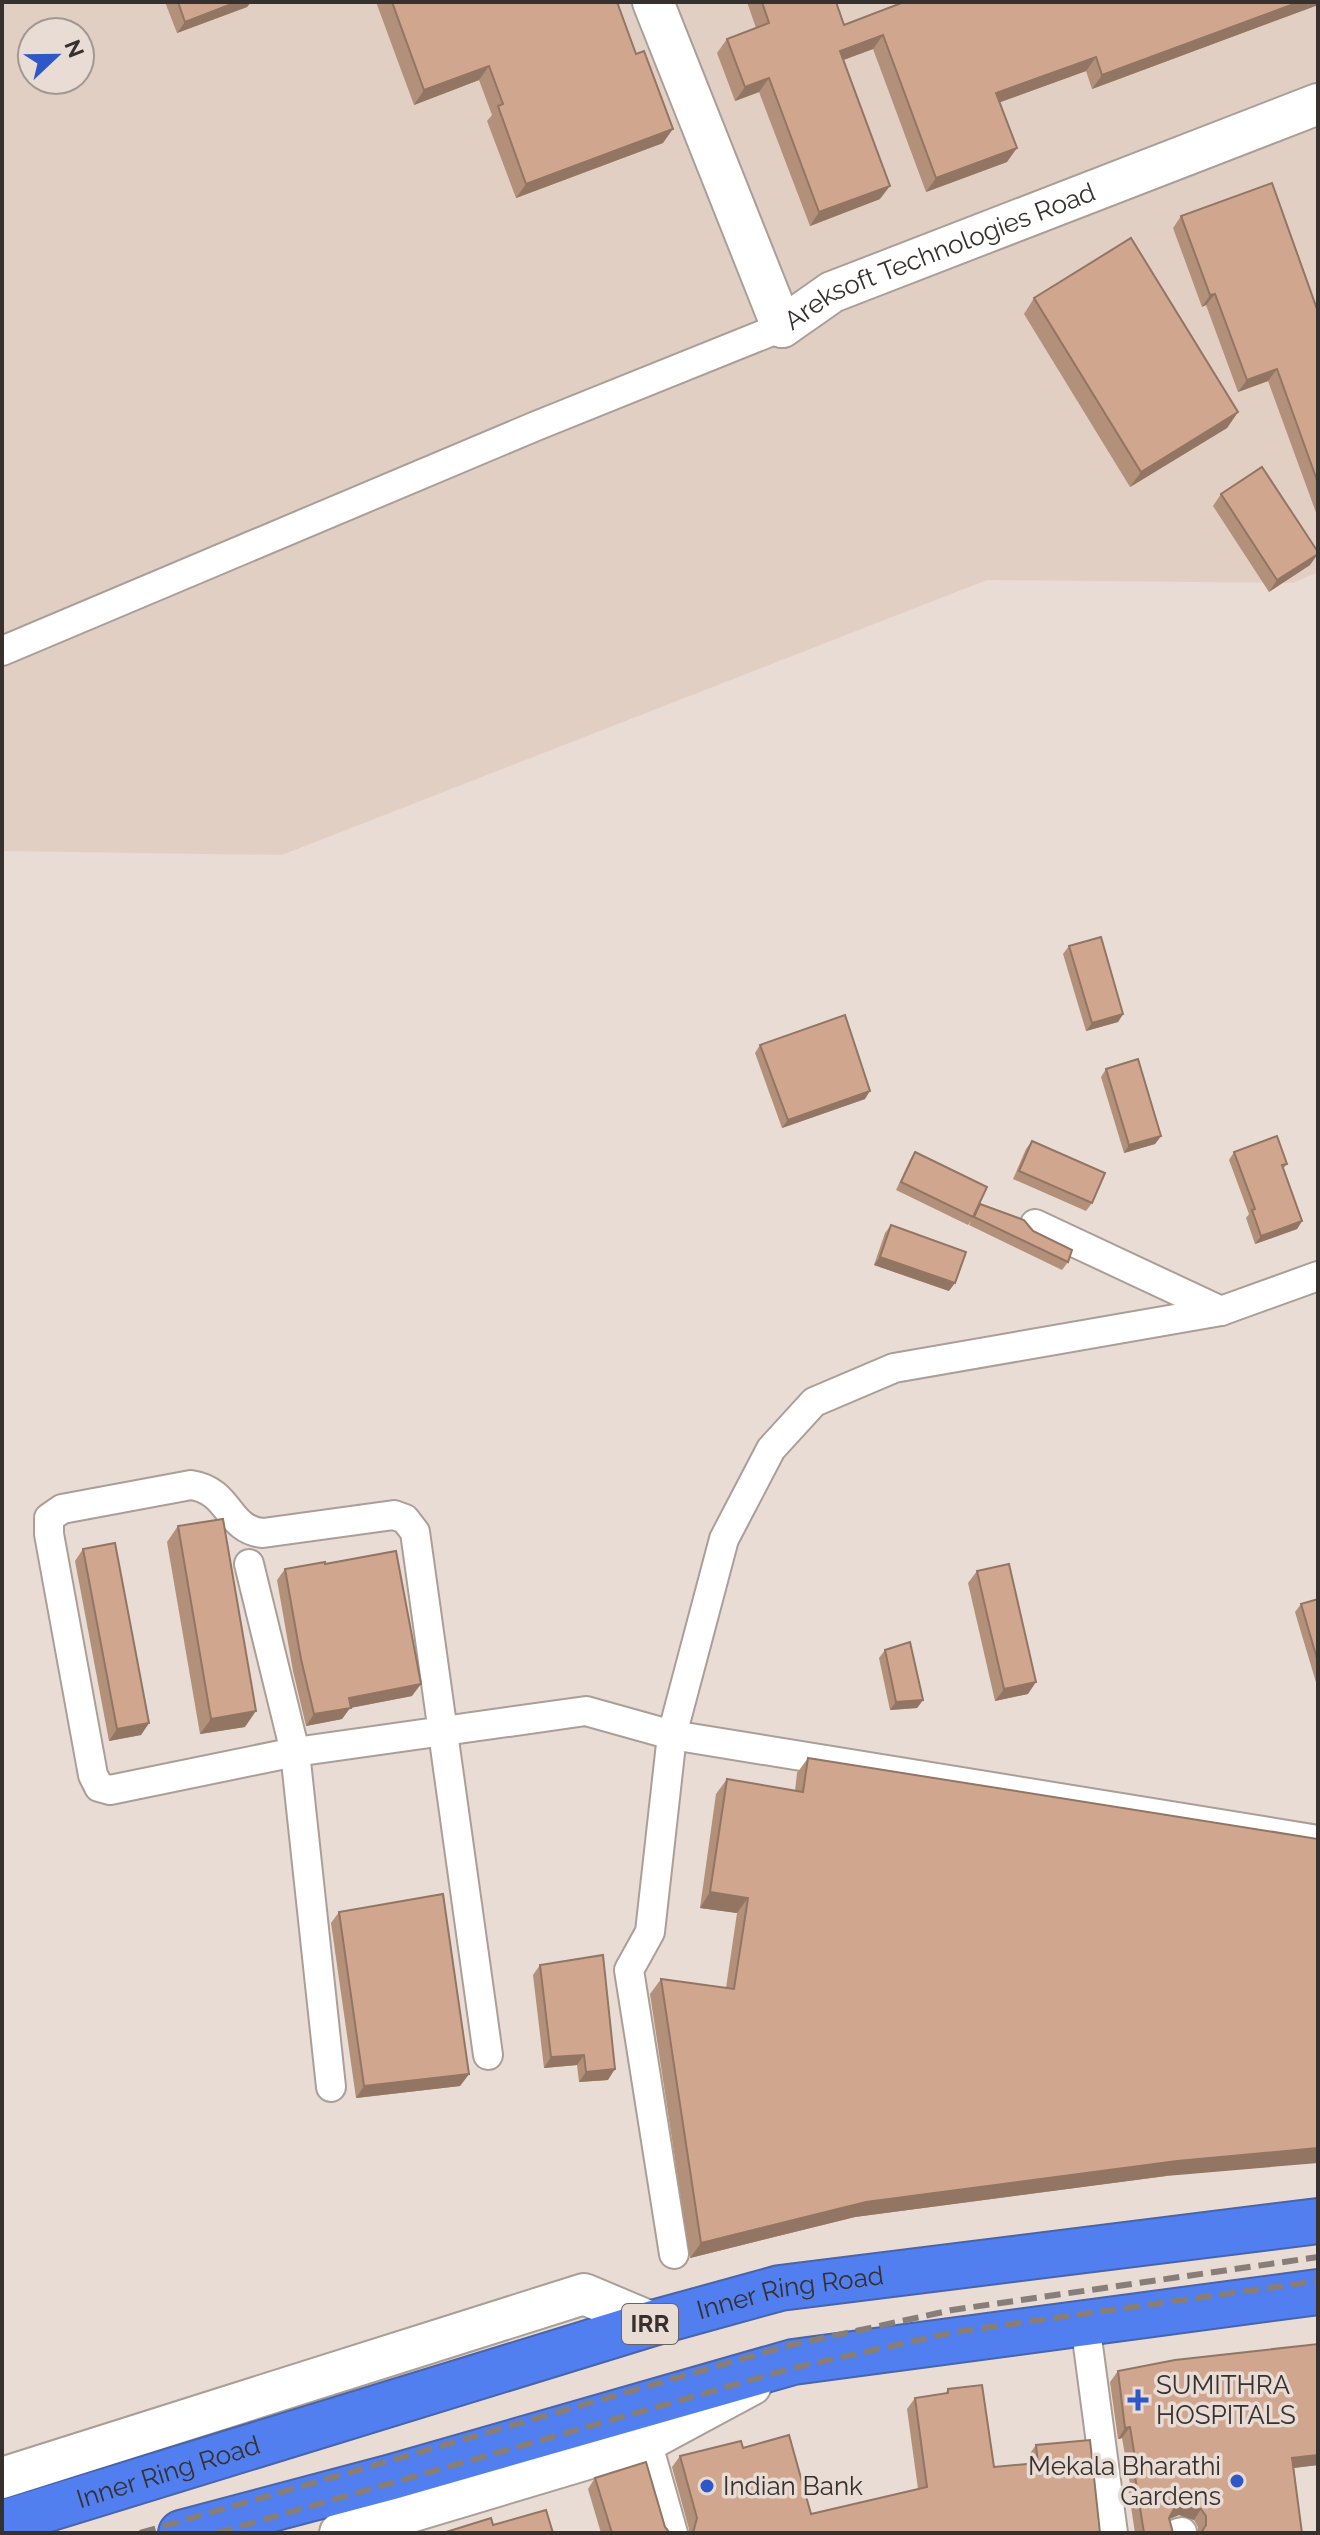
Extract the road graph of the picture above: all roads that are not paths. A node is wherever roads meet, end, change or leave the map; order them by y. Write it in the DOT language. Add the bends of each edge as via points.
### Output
graph roads {
  1 [pos="653,2"];
  2 [pos="1318,104"];
  3 [pos="1318,131"];
  4 [pos="782,327"];
  5 [pos="2,651"];
  6 [pos="1035,1224"];
  7 [pos="1318,1276"];
  8 [pos="1221,1311"];
  9 [pos="249,1564"];
  10 [pos="444,1730"];
  11 [pos="672,1735"];
  12 [pos="295,1752"];
  13 [pos="1318,1840"];
  14 [pos="488,2055"];
  15 [pos="331,2087"];
  16 [pos="1318,2221"];
  17 [pos="674,2254"];
  18 [pos="1318,2292"];
  19 [pos="653,2323"];
  20 [pos="1085,2323"];
  21 [pos="793,2362"];
  22 [pos="647,2441"];
  23 [pos="2,2478"];
  24 [pos="401,2508"];
  25 [pos="2,2523"];
  26 [pos="197,2530"];
  27 [pos="340,2533"];
  28 [pos="673,2533"];
  29 [pos="1113,2533"];
  1 -- 4 [label="street"];
  2 -- 4 [label="street, Areksoft Technologies Road" via="832,292"];
  3 -- 4 [label="street, Areksoft Technologies Road" via="839,312"];
  4 -- 5 [label="street"];
  6 -- 8 [label="street"];
  7 -- 8 [label="street"];
  8 -- 11 [label="street" via="894,1368 814,1402 771,1449 724,1539"];
  9 -- 12 [label="street"];
  10 -- 11 [label="street" via="586,1711"];
  10 -- 12 [label="street"];
  10 -- 12 [label="street" via="415,1532 405,1519 394,1515 251,1532 217,1495 191,1485 62,1509 49,1518 99,1787 110,1790"];
  10 -- 14 [label="street"];
  11 -- 13 [label="street"];
  11 -- 17 [label="street" via="650,1932 629,1970"];
  12 -- 15 [label="street"];
  16 -- 19 [label="highway, Inner Ring Road / IRR" via="780,2288"];
  18 -- 20 [label="highway"];
  19 -- 23 [label="street" via="584,2294"];
  19 -- 25 [label="highway, Inner Ring Road / IRR"];
  20 -- 21 [label="highway"];
  20 -- 29 [label="street"];
  21 -- 22 [label="street"];
  21 -- 24 [label="highway"];
  22 -- 24 [label="street"];
  22 -- 28 [label="street"];
  24 -- 26 [label="highway"];
  24 -- 27 [label="street"];
}
